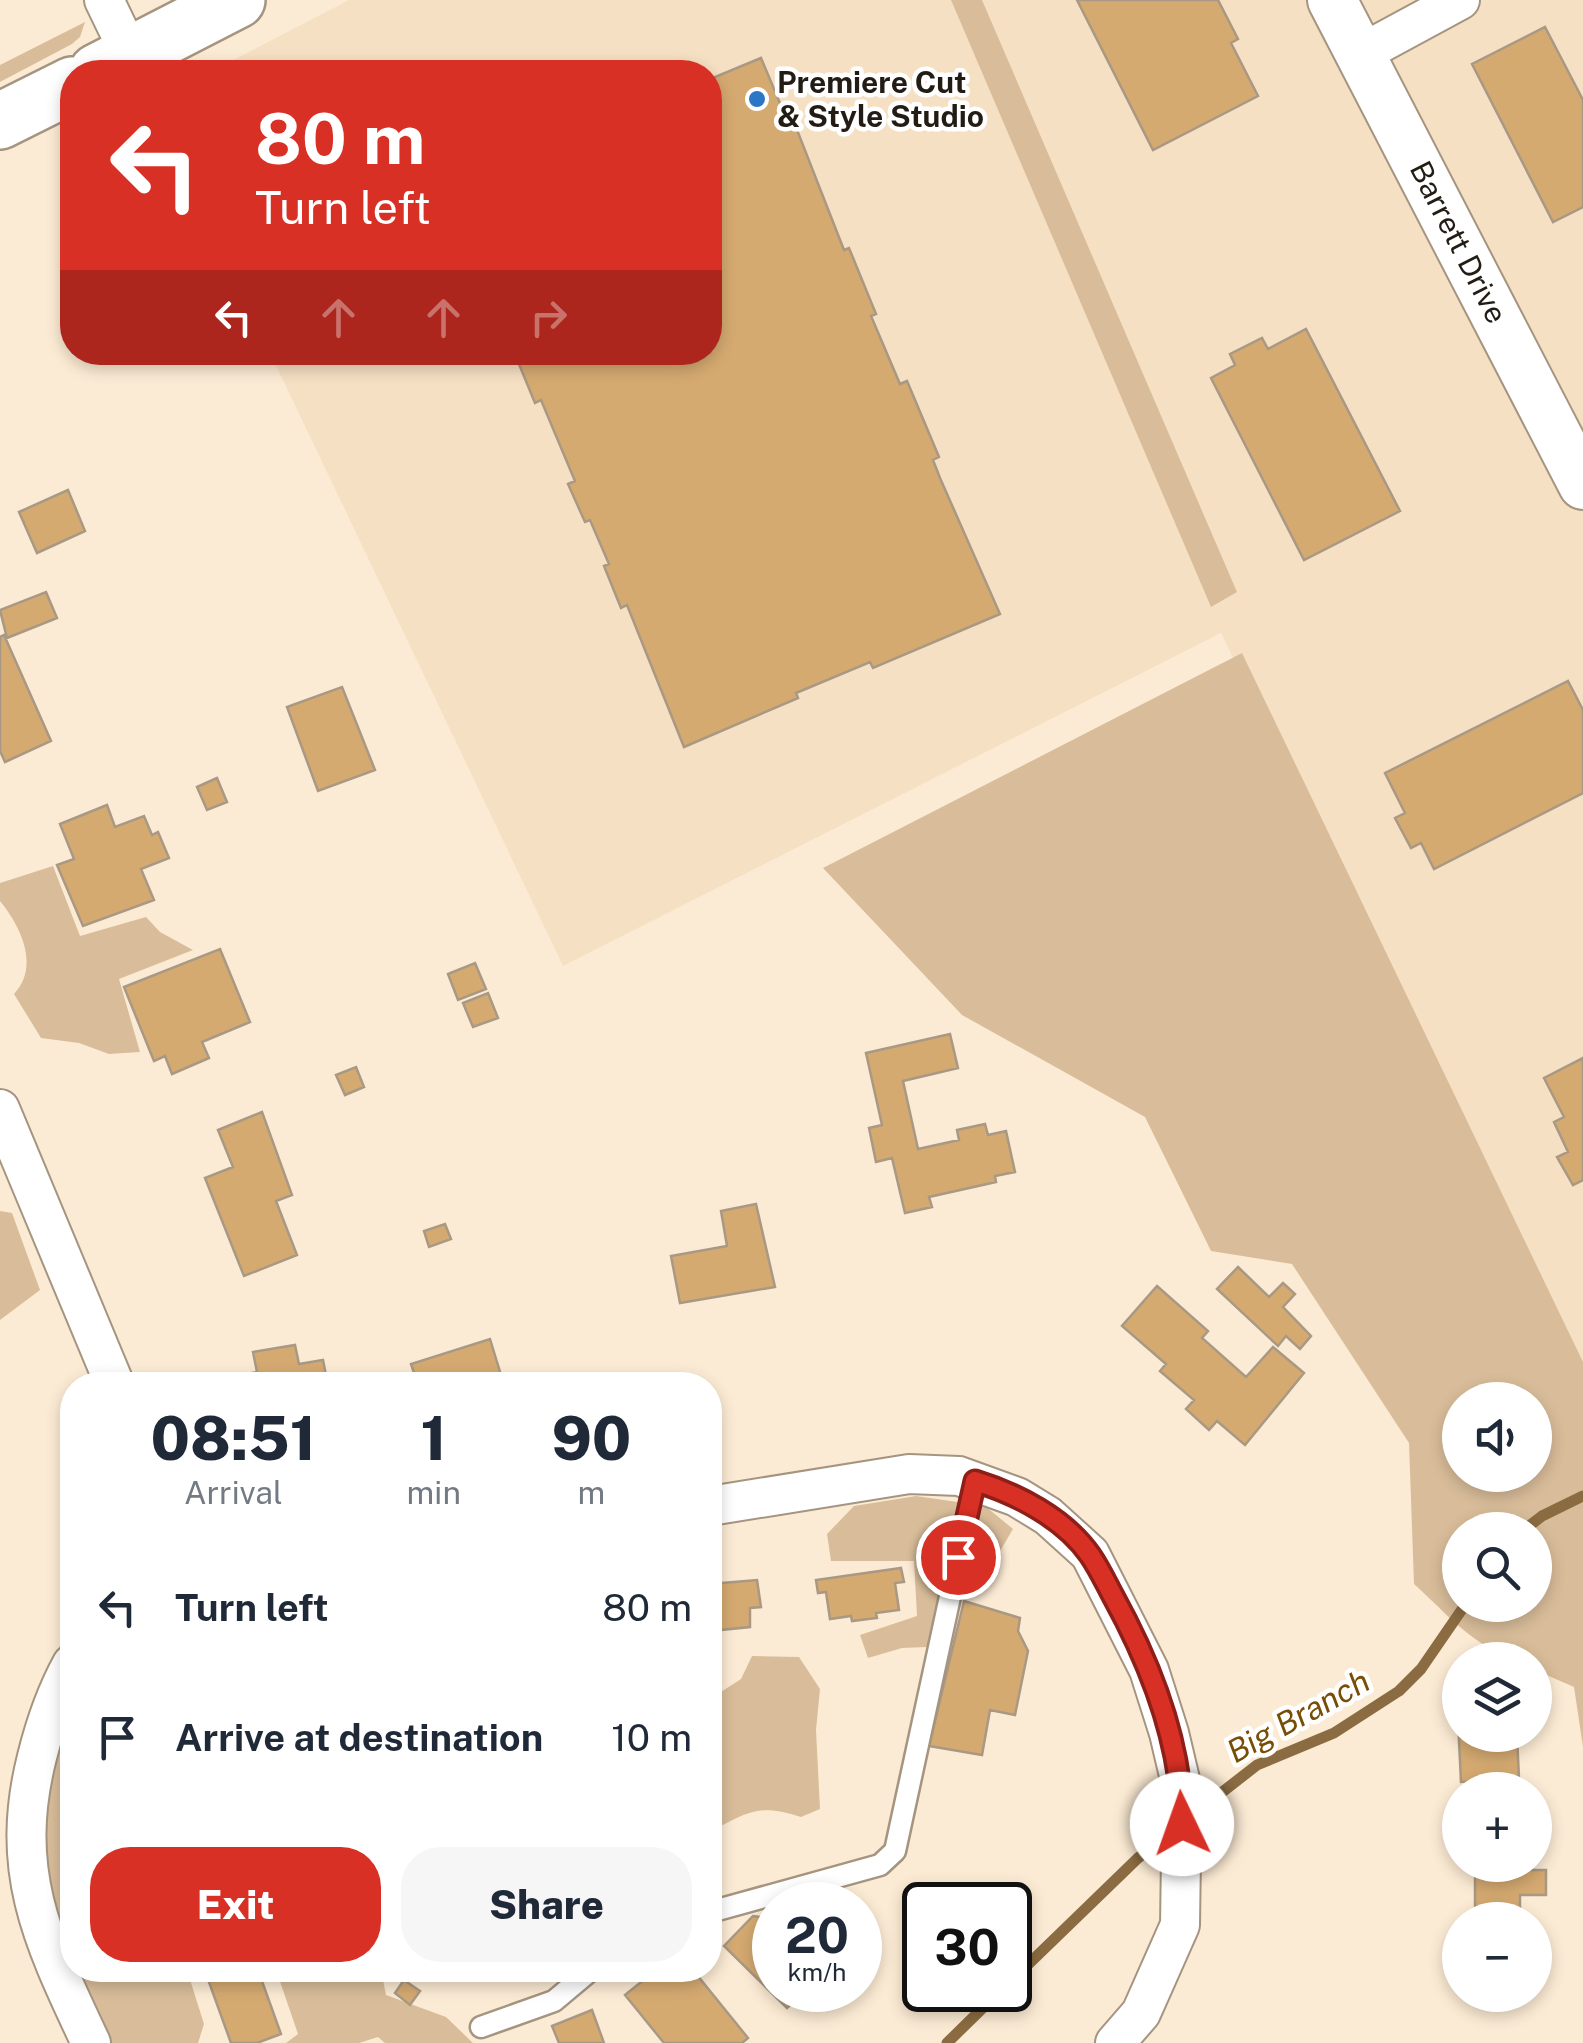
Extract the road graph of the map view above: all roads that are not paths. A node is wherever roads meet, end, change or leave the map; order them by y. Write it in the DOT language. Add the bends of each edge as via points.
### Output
graph roads {
  1 [pos="104,0"];
  2 [pos="237,0"];
  3 [pos="1332,0"];
  4 [pos="1460,0"];
  5 [pos="1362,53"];
  6 [pos="113,60"];
  7 [pos="122,60"];
  8 [pos="60,91"];
  9 [pos="0,121"];
  10 [pos="1583,485"];
  11 [pos="0,1110"];
  12 [pos="110,1372"];
  13 [pos="975,1481"];
  14 [pos="722,1504"];
  15 [pos="60,1693"];
  16 [pos="722,1909"];
  17 [pos="60,1977"];
  18 [pos="62,1982"];
  19 [pos="577,1982"];
  20 [pos="481,2028"];
  21 [pos="90,2043"];
  22 [pos="1115,2043"];
  1 -- 6 [label="street"];
  2 -- 7 [label="main road"];
  3 -- 5 [label="street, Barrett Drive"];
  4 -- 5 [label="street"];
  5 -- 10 [label="street, Barrett Drive"];
  8 -- 9 [label="main road"];
  11 -- 12 [label="street"];
  13 -- 14 [label="street" via="908,1474"];
  13 -- 16 [label="lane" via="895,1851 880,1865"];
  13 -- 22 [label="street" via="1006,1490 1048,1516 1090,1554 1149,1670 1169,1733 1182,1788 1180,1924 1141,2013"];
  15 -- 17 [label="street" via="28,1793 24,1852 33,1903"];
  18 -- 21 [label="street"];
  19 -- 20 [label="lane" via="554,2001"];
}
